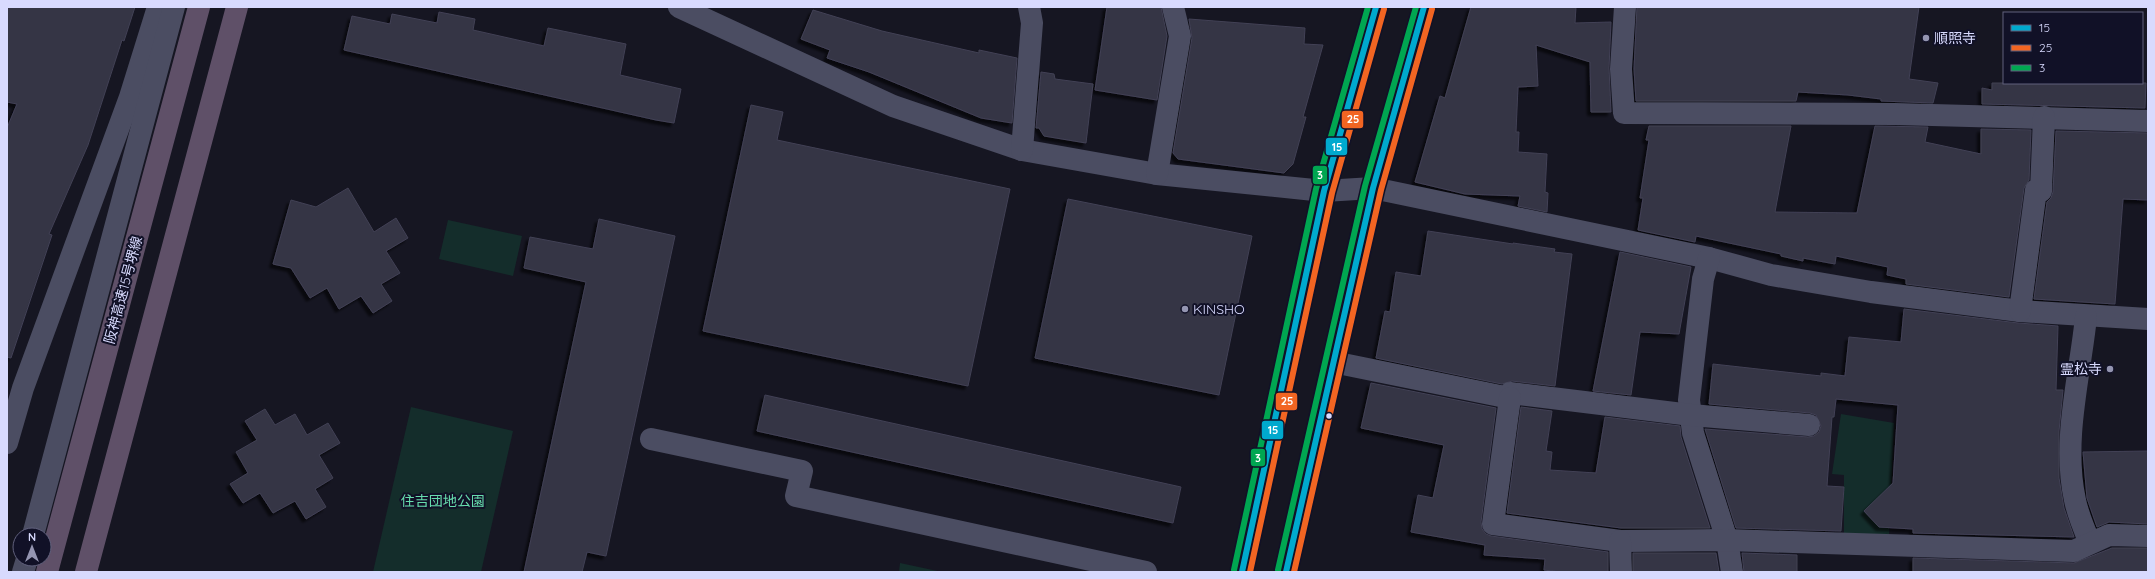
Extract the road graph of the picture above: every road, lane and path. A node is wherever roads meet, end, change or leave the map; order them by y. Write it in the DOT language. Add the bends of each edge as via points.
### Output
graph roads {
  1 [pos="158,7"];
  2 [pos="174,7"];
  3 [pos="200,7"];
  4 [pos="237,7"];
  5 [pos="246,7"];
  6 [pos="679,7"];
  7 [pos="1029,7"];
  8 [pos="1173,7"];
  9 [pos="1376,7"];
  10 [pos="1424,7"];
  11 [pos="1625,7"];
  12 [pos="2044,117"];
  13 [pos="2148,121"];
  14 [pos="1022,150"];
  15 [pos="1157,174"];
  16 [pos="1374,188"];
  17 [pos="1324,191"];
  18 [pos="1709,258"];
  19 [pos="2020,311"];
  20 [pos="2086,317"];
  21 [pos="2148,319"];
  22 [pos="1333,362"];
  23 [pos="15,387"];
  24 [pos="1510,398"];
  25 [pos="1690,415"];
  26 [pos="1809,425"];
  27 [pos="650,439"];
  28 [pos="7,443"];
  29 [pos="35,527"];
  30 [pos="2148,536"];
  31 [pos="1727,540"];
  32 [pos="1620,541"];
  33 [pos="2090,543"];
  34 [pos="47,572"];
  35 [pos="86,572"];
  36 [pos="95,572"];
  37 [pos="1146,572"];
  38 [pos="1242,572"];
  39 [pos="1286,572"];
  40 [pos="1621,572"];
  41 [pos="1732,572"];
  1 -- 23 [label="street" via="130,97"];
  2 -- 29 [label="street"];
  3 -- 34 [label="highway, 阪神高速15号堺線"];
  4 -- 35 [label="highway"];
  5 -- 36 [label="street"];
  6 -- 14 [label="street" via="894,106"];
  7 -- 14 [label="street" via="1032,23"];
  8 -- 15 [label="street" via="1180,36"];
  9 -- 17 [label="highway"];
  10 -- 16 [label="highway"];
  11 -- 12 [label="street" via="1621,69 1624,113"];
  12 -- 13 [label="street"];
  12 -- 19 [label="street" via="2041,191 2036,190"];
  14 -- 15 [label="street"];
  15 -- 17 [label="street"];
  16 -- 17 [label="street"];
  16 -- 18 [label="street"];
  16 -- 22 [label="highway"];
  17 -- 38 [label="highway"];
  18 -- 19 [label="street" via="1794,279 1871,292"];
  18 -- 25 [label="street" via="1702,278 1689,400"];
  19 -- 20 [label="street"];
  20 -- 21 [label="street"];
  20 -- 33 [label="street" via="2073,414 2072,477 2075,499"];
  22 -- 24 [label="street"];
  22 -- 39 [label="highway"];
  23 -- 28 [label="street"];
  24 -- 25 [label="street" via="1510,393"];
  24 -- 32 [label="street" via="1493,524"];
  25 -- 26 [label="street"];
  25 -- 31 [label="street" via="1693,434"];
  27 -- 37 [label="street" via="802,471 796,496"];
  30 -- 33 [label="street" via="2109,535"];
  31 -- 32 [label="street"];
  31 -- 33 [label="street" via="2074,551"];
  31 -- 41 [label="street"];
  32 -- 40 [label="street"];
}
